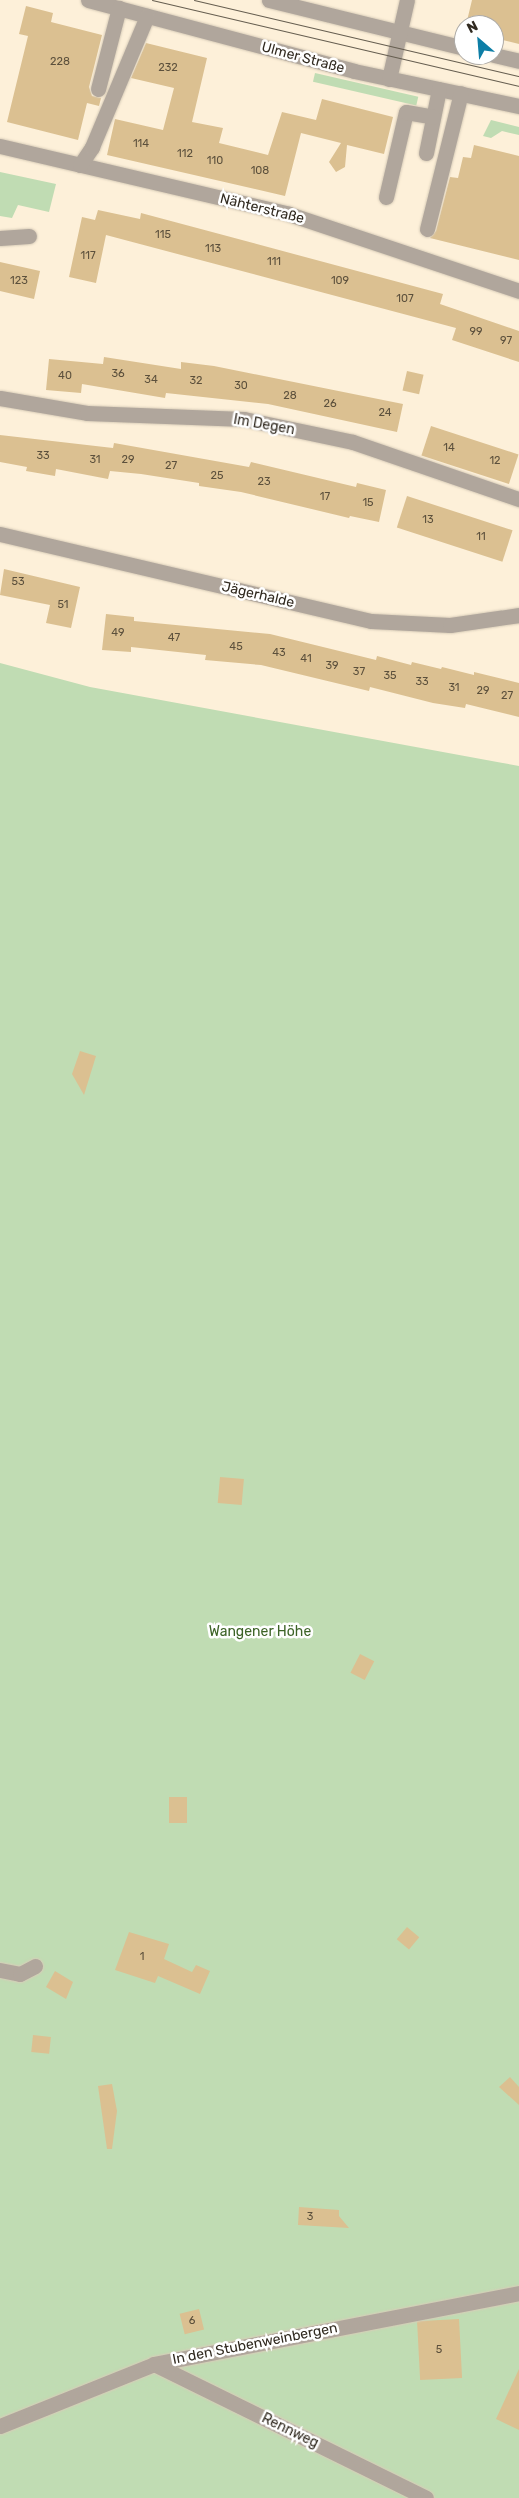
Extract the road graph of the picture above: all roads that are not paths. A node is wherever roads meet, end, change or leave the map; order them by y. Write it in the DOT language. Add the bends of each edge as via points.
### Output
graph roads {
  1 [pos="88,0"];
  2 [pos="269,0"];
  3 [pos="407,0"];
  4 [pos="119,8"];
  5 [pos="147,16"];
  6 [pos="399,34"];
  7 [pos="454,46"];
  8 [pos="504,57"];
  9 [pos="519,61"];
  10 [pos="389,78"];
  11 [pos="98,89"];
  12 [pos="439,89"];
  13 [pos="461,94"];
  14 [pos="519,106"];
  15 [pos="433,118"];
  16 [pos="0,146"];
  17 [pos="426,152"];
  18 [pos="80,165"];
  19 [pos="386,197"];
  20 [pos="426,229"];
  21 [pos="29,236"];
  22 [pos="0,238"];
  23 [pos="519,291"];
  24 [pos="0,398"];
  25 [pos="519,498"];
  26 [pos="0,534"];
  27 [pos="519,615"];
  28 [pos="35,1966"];
  29 [pos="0,1970"];
  30 [pos="519,2293"];
  31 [pos="154,2364"];
  32 [pos="0,2426"];
  33 [pos="426,2498"];
  1 -- 4 [label="street, Ulmer Straße"];
  2 -- 6 [label="street"];
  3 -- 6 [label="street"];
  4 -- 5 [label="street, Ulmer Straße"];
  4 -- 11 [label="street"];
  5 -- 10 [label="street, Ulmer Straße"];
  5 -- 18 [label="street" via="92,147"];
  6 -- 7 [label="street"];
  6 -- 10 [label="street"];
  8 -- 9 [label="street"];
  10 -- 12 [label="street, Ulmer Straße"];
  12 -- 13 [label="street, Ulmer Straße"];
  12 -- 15 [label="street"];
  13 -- 14 [label="street, Ulmer Straße"];
  13 -- 20 [label="street"];
  15 -- 17 [label="street"];
  15 -- 19 [label="street" via="406,112"];
  16 -- 18 [label="street, Nähterstraße"];
  18 -- 23 [label="street, Nähterstraße" via="289,214"];
  21 -- 22 [label="street"];
  24 -- 25 [label="street, Im Degen" via="87,412 244,419 353,442"];
  26 -- 27 [label="street, Jägerhalde" via="371,621 450,625"];
  28 -- 29 [label="street" via="20,1974"];
  30 -- 31 [label="street, In den Stubenweinbergen"];
  31 -- 32 [label="street, In den Stubenweinbergen"];
  31 -- 33 [label="street, Rennweg"];
}
